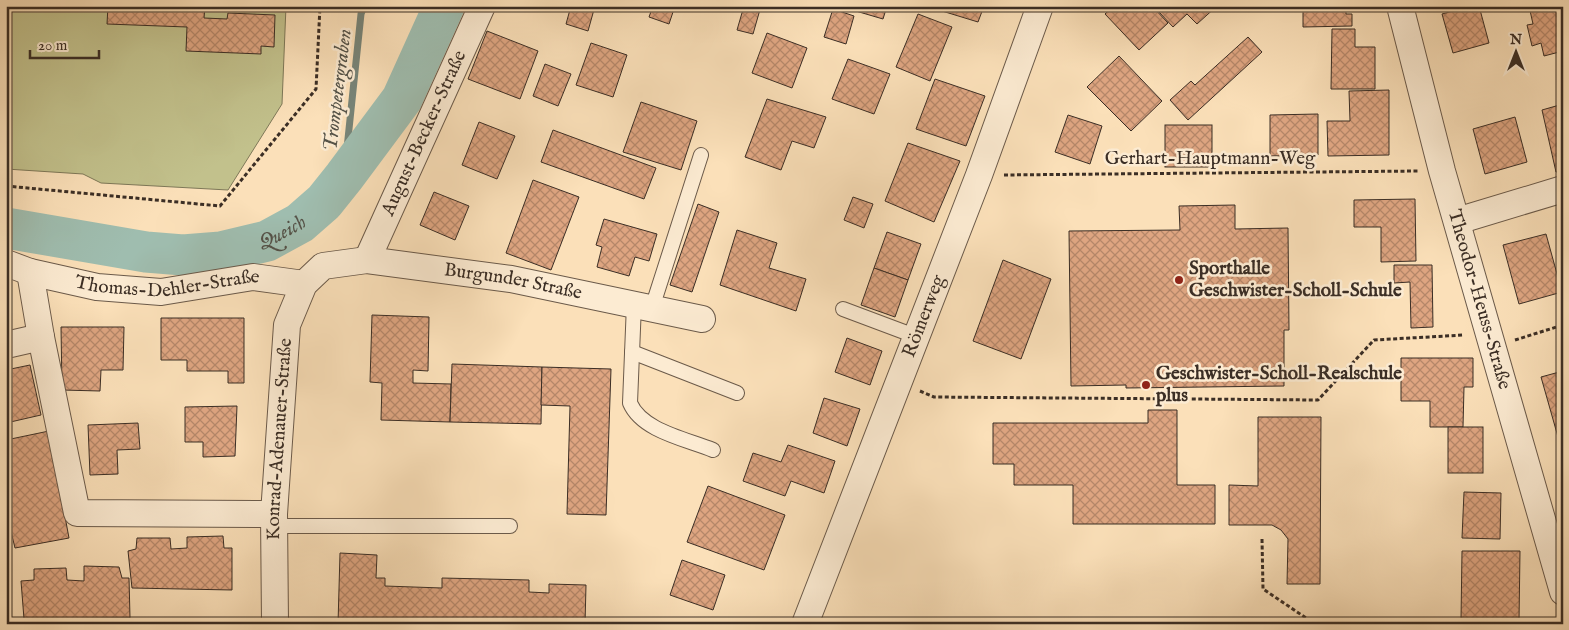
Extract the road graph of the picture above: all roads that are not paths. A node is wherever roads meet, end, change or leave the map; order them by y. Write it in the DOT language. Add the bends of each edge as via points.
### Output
graph roads {
  1 [pos="482,6"];
  2 [pos="1040,6"];
  3 [pos="1400,6"];
  4 [pos="701,155"];
  5 [pos="1563,189"];
  6 [pos="1457,221"];
  7 [pos="367,260"];
  8 [pos="6,263"];
  9 [pos="323,266"];
  10 [pos="30,272"];
  11 [pos="304,284"];
  12 [pos="643,306"];
  13 [pos="843,309"];
  14 [pos="702,318"];
  15 [pos="915,336"];
  16 [pos="40,337"];
  17 [pos="6,345"];
  18 [pos="632,352"];
  19 [pos="737,393"];
  20 [pos="713,450"];
  21 [pos="274,520"];
  22 [pos="510,526"];
  23 [pos="1563,592"];
  24 [pos="275,624"];
  25 [pos="805,624"];
  1 -- 7 [label="street, August-Becker-Straße"];
  2 -- 15 [label="street, Römerweg" via="979,175"];
  3 -- 6 [label="street, Theodor-Heuss-Straße"];
  4 -- 12 [label="lane"];
  5 -- 6 [label="street"];
  6 -- 23 [label="street, Theodor-Heuss-Straße"];
  7 -- 9 [label="street, Burgunder Straße"];
  7 -- 12 [label="street, Burgunder Straße" via="511,278"];
  8 -- 10 [label="street, Thomas-Dehler-Straße"];
  9 -- 11 [label="street, Konrad-Adenauer-Straße"];
  10 -- 11 [label="street, Thomas-Dehler-Straße" via="98,287 161,292 253,277"];
  10 -- 16 [label="street"];
  11 -- 21 [label="street, Konrad-Adenauer-Straße" via="287,326"];
  12 -- 14 [label="street, Burgunder Straße"];
  12 -- 18 [label="lane"];
  13 -- 15 [label="lane"];
  15 -- 25 [label="street, Römerweg"];
  16 -- 17 [label="street"];
  16 -- 21 [label="street" via="76,513"];
  18 -- 19 [label="lane"];
  18 -- 20 [label="lane" via="630,403 634,413 646,424"];
  21 -- 22 [label="lane"];
  21 -- 24 [label="street, Konrad-Adenauer-Straße"];
}
